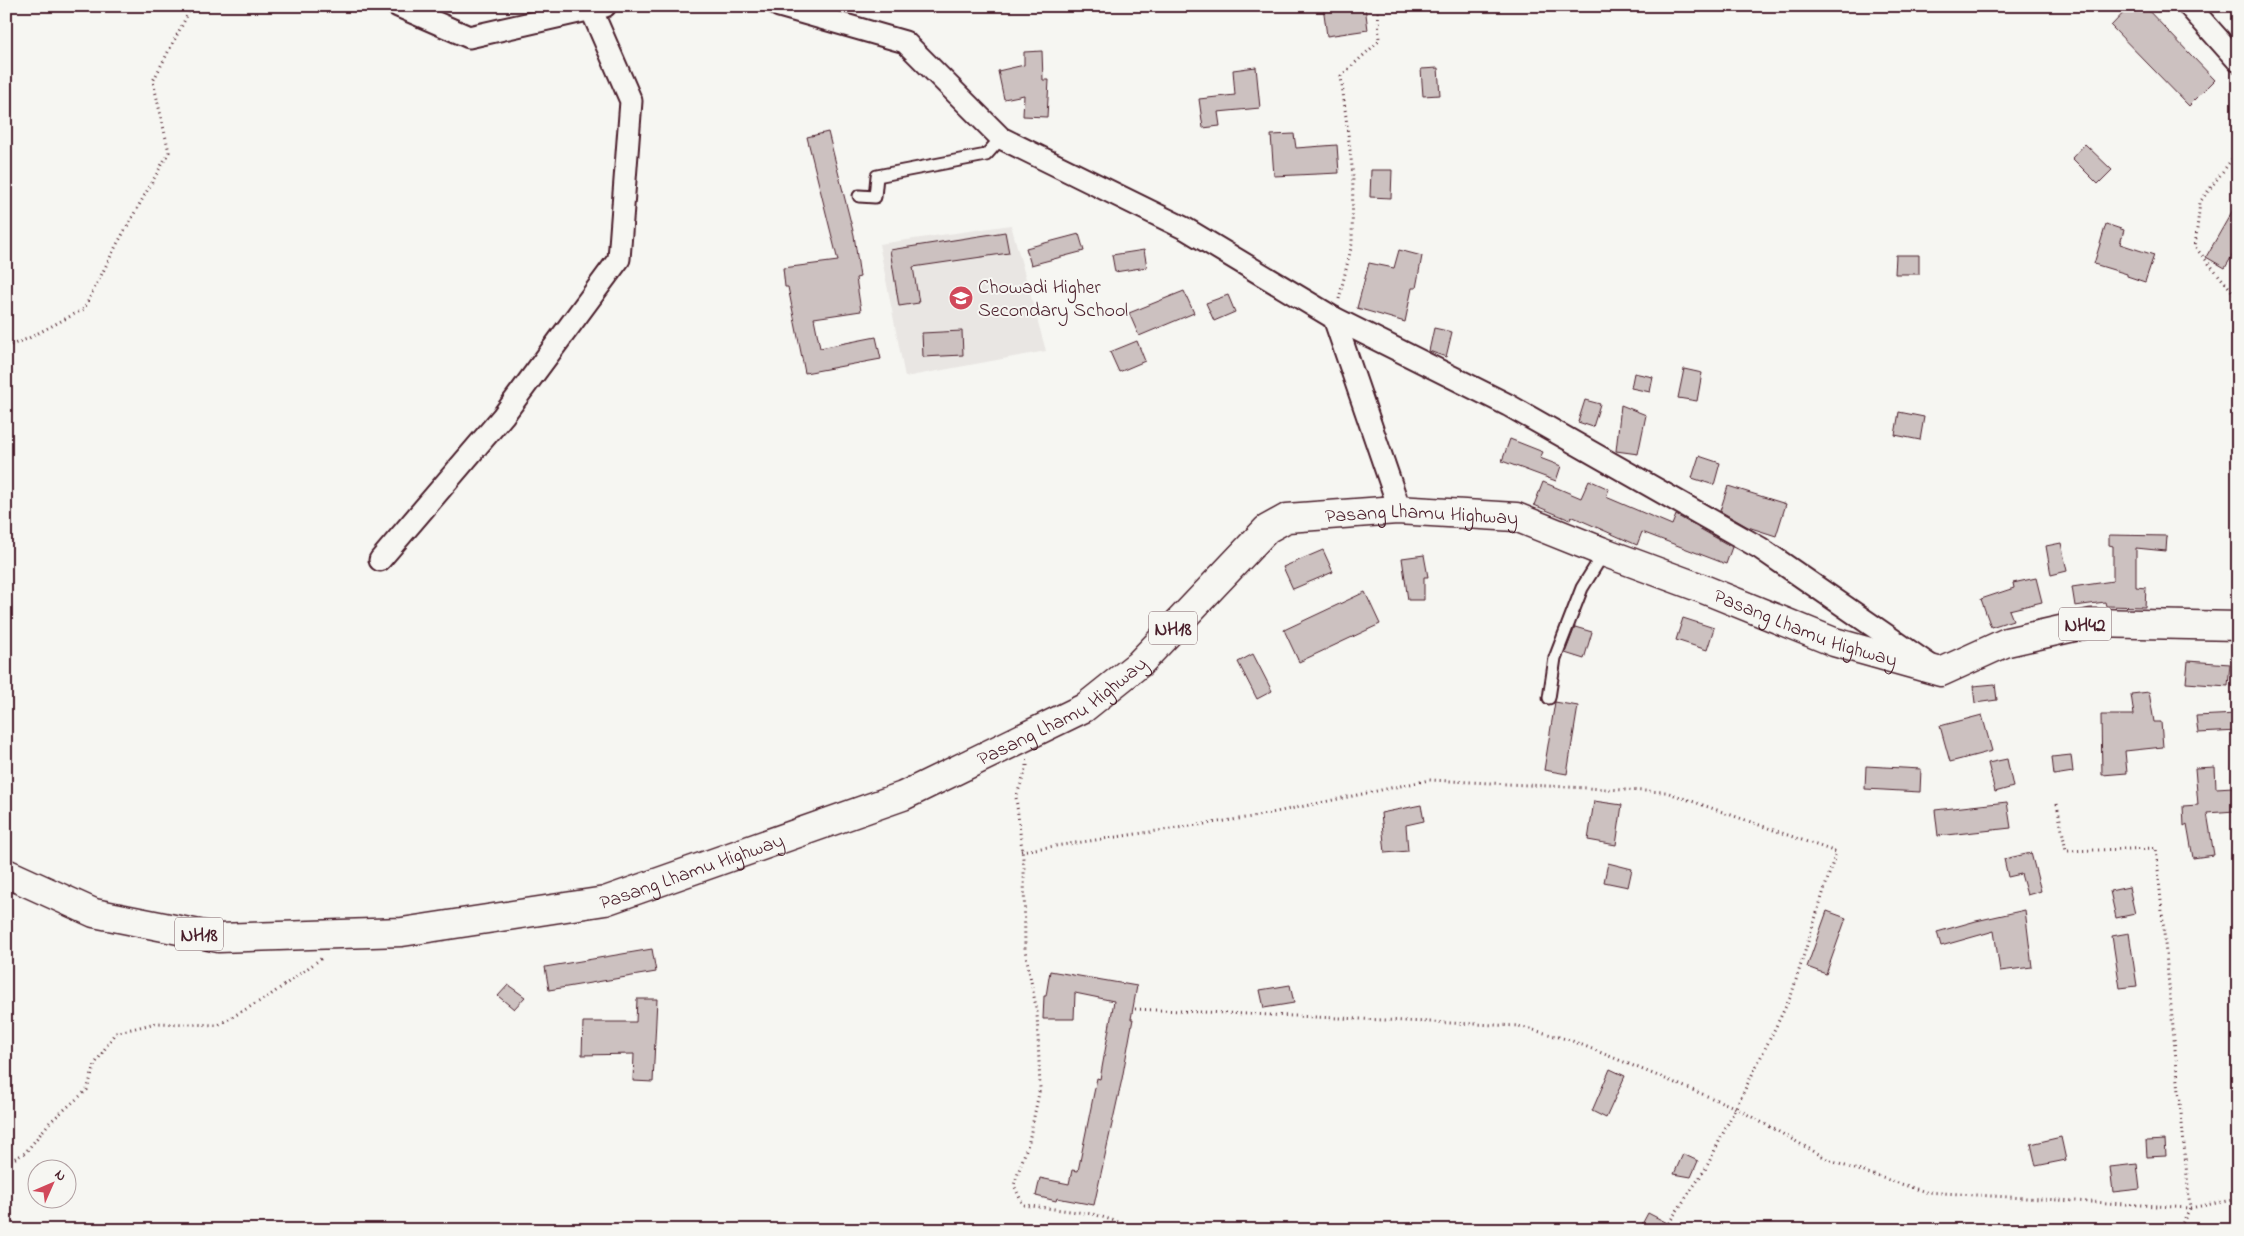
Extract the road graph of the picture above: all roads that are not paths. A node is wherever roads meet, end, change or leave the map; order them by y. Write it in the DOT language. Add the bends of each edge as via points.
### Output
graph roads {
  1 [pos="398,6"];
  2 [pos="780,6"];
  3 [pos="2189,6"];
  4 [pos="598,8"];
  5 [pos="2238,61"];
  6 [pos="1001,138"];
  7 [pos="859,196"];
  8 [pos="1334,318"];
  9 [pos="1396,510"];
  10 [pos="1601,551"];
  11 [pos="380,560"];
  12 [pos="2238,626"];
  13 [pos="1941,672"];
  14 [pos="1549,698"];
  15 [pos="6,873"];
  1 -- 4 [label="street" via="469,38"];
  2 -- 6 [label="street" via="905,42"];
  3 -- 5 [label="street"];
  4 -- 11 [label="street" via="631,101 619,259 503,416"];
  6 -- 7 [label="lane" via="986,155 877,176 875,197"];
  6 -- 8 [label="street" via="1186,229"];
  8 -- 9 [label="street" via="1396,499"];
  8 -- 13 [label="street" via="1508,405 1760,548"];
  9 -- 10 [label="main road, Pasang Lhamu Highway / NH18" via="1516,517"];
  9 -- 15 [label="main road, Pasang Lhamu Highway / NH18" via="1287,518 1267,529 1138,664 1084,708 903,796 605,901 402,932 219,938 94,913"];
  10 -- 13 [label="main road, Pasang Lhamu Highway / NH18" via="1834,642"];
  10 -- 14 [label="lane" via="1600,559 1582,588 1555,658"];
  12 -- 13 [label="main road, NH42" via="2092,623 2007,642"];
}
